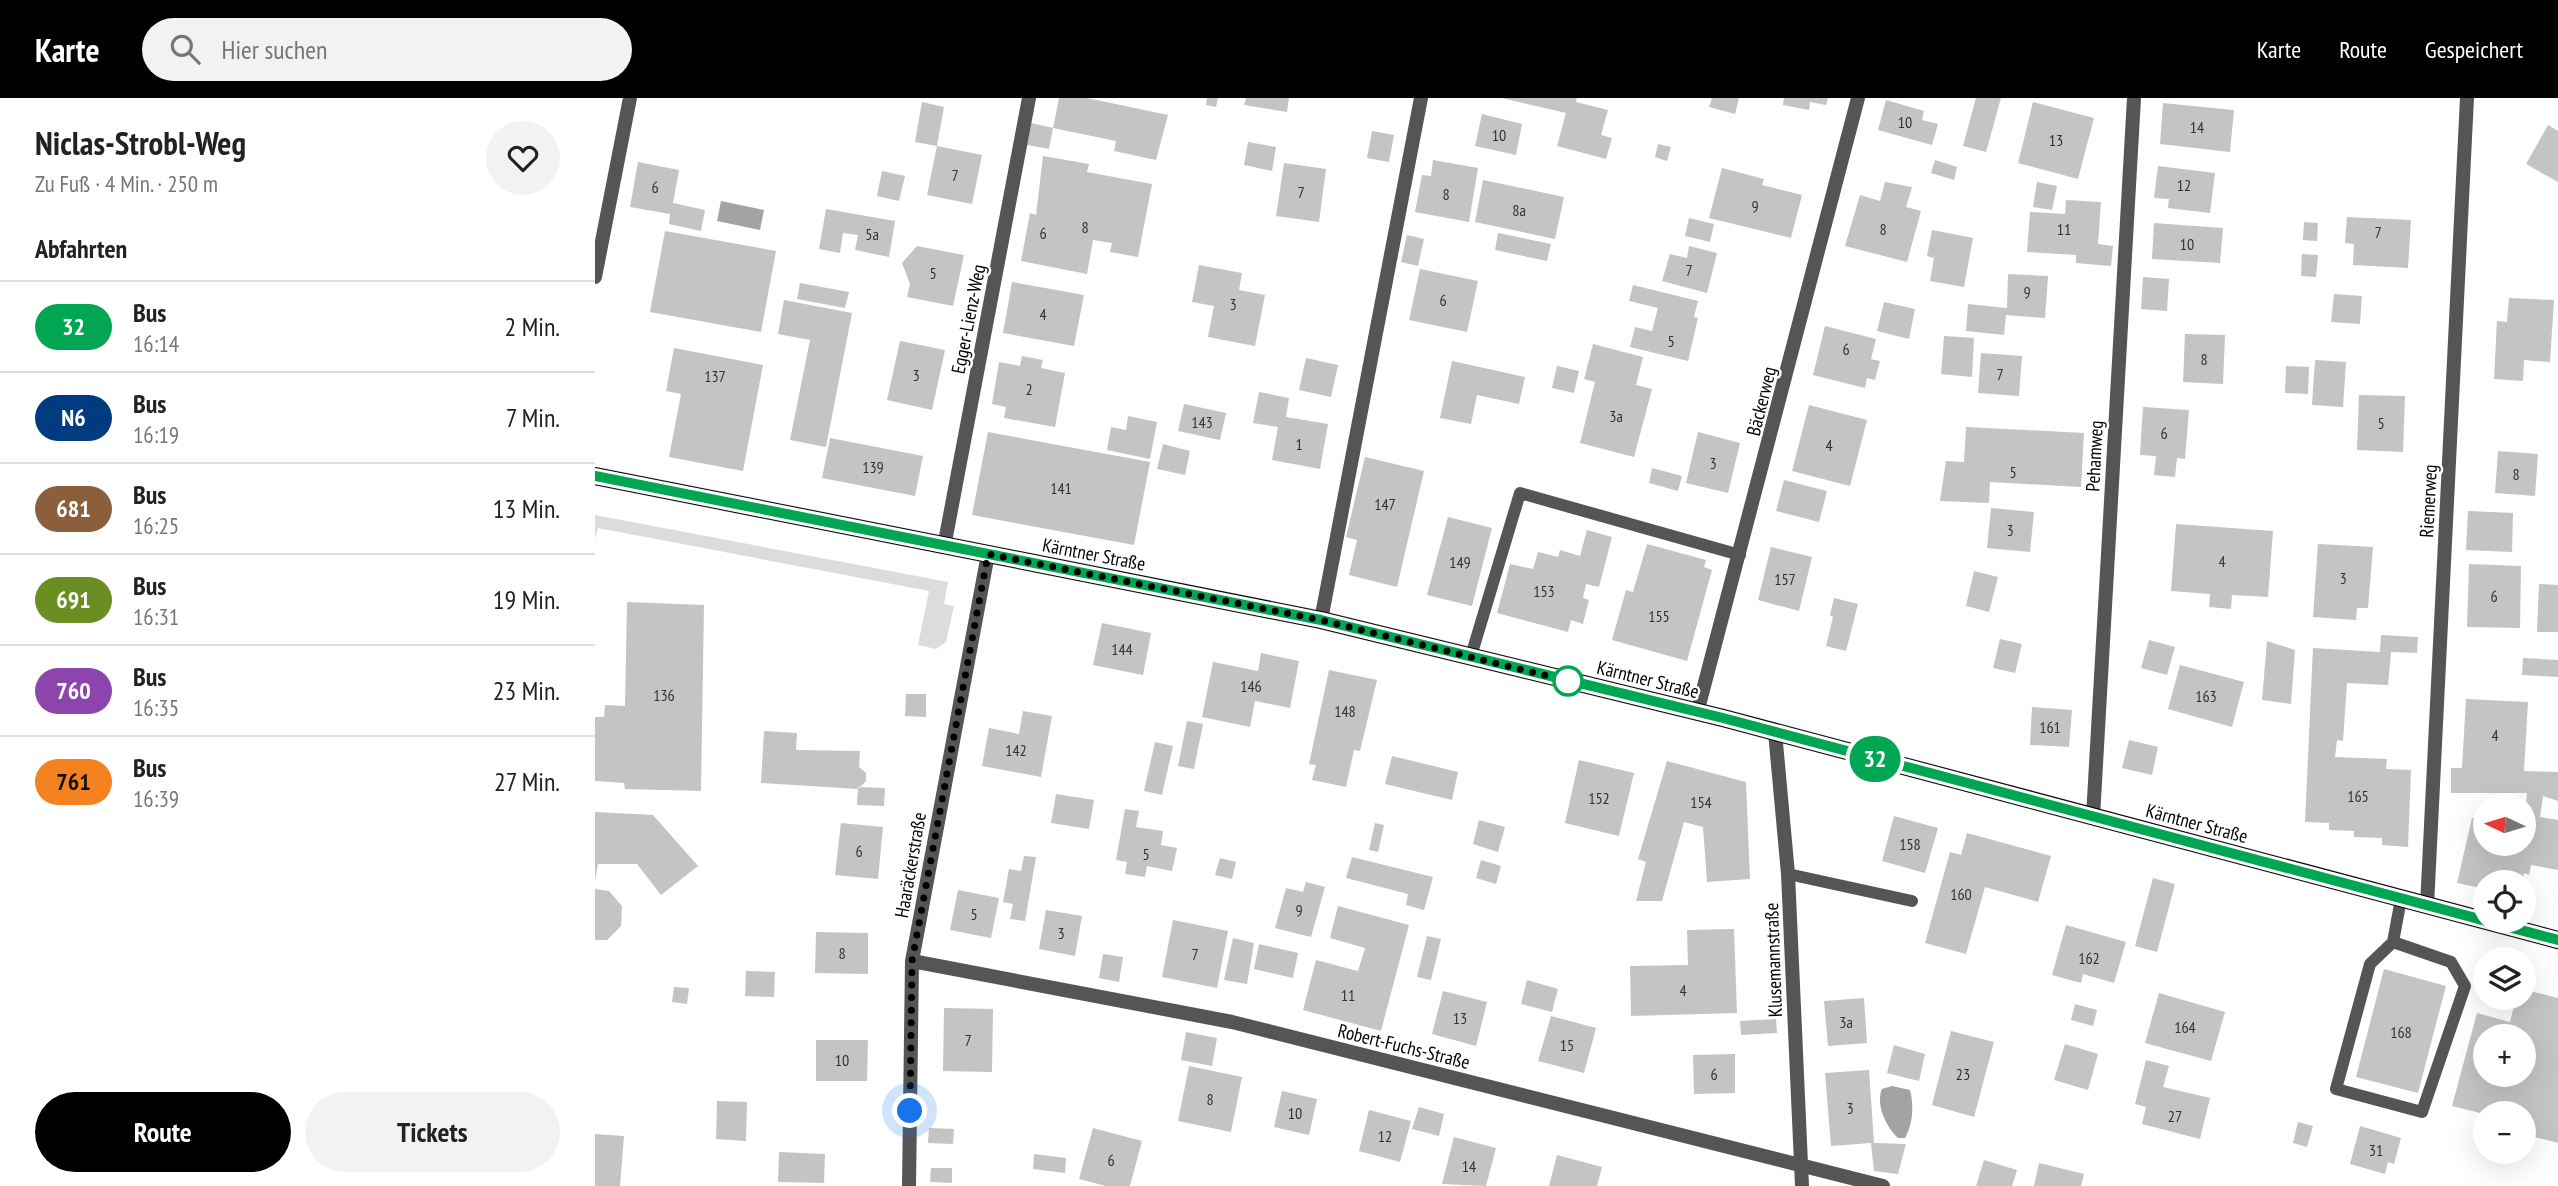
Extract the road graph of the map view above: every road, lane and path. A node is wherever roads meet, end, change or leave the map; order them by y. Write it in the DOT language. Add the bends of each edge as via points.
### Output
graph roads {
  1 [pos="618,98"];
  2 [pos="630,98"];
  3 [pos="1029,98"];
  4 [pos="1421,98"];
  5 [pos="1858,98"];
  6 [pos="2134,98"];
  7 [pos="2467,98"];
  8 [pos="622,140"];
  9 [pos="595,277"];
  10 [pos="595,476"];
  11 [pos="944,547"];
  12 [pos="988,554"];
  13 [pos="1740,555"];
  14 [pos="1321,620"];
  15 [pos="1471,656"];
  16 [pos="1697,713"];
  17 [pos="1775,733"];
  18 [pos="2093,817"];
  19 [pos="1789,874"];
  20 [pos="2401,899"];
  21 [pos="1912,901"];
  22 [pos="2427,906"];
  23 [pos="2558,940"];
  24 [pos="2393,942"];
  25 [pos="912,961"];
  26 [pos="1801,1164"];
  27 [pos="909,1186"];
  28 [pos="1803,1186"];
  29 [pos="1883,1186"];
  1 -- 8 [label="street"];
  2 -- 8 [label="street"];
  3 -- 11 [label="street, Egger-Lienz-Weg"];
  4 -- 14 [label="street"];
  5 -- 13 [label="street, Bäckerweg"];
  6 -- 18 [label="street, Pehamweg"];
  7 -- 22 [label="street, Riemerweg"];
  8 -- 9 [label="street"];
  10 -- 11 [label="main road, Kärntner Straße"];
  11 -- 12 [label="main road, Kärntner Straße"];
  12 -- 14 [label="main road, Kärntner Straße"];
  12 -- 25 [label="street, Haaräckerstraße"];
  13 -- 15 [label="lane" via="1520,493"];
  13 -- 16 [label="street, Bäckerweg"];
  14 -- 15 [label="main road, Kärntner Straße"];
  15 -- 16 [label="main road, Kärntner Straße"];
  16 -- 17 [label="main road, Kärntner Straße"];
  17 -- 18 [label="main road, Kärntner Straße"];
  17 -- 19 [label="street, Klusemannstraße"];
  18 -- 20 [label="main road, Kärntner Straße"];
  19 -- 21 [label="lane"];
  19 -- 26 [label="street, Klusemannstraße"];
  20 -- 22 [label="main road, Kärntner Straße"];
  20 -- 24 [label="lane"];
  22 -- 23 [label="main road, Kärntner Straße"];
  24 -- 24 [label="lane" via="2370,964 2336,1088 2422,1112 2465,986 2451,962"];
  25 -- 26 [label="street, Robert-Fuchs-Straße" via="1232,1023"];
  25 -- 27 [label="street, Haaräckerstraße"];
  26 -- 28 [label="street, Klusemannstraße"];
  26 -- 29 [label="street, Robert-Fuchs-Straße"];
}
